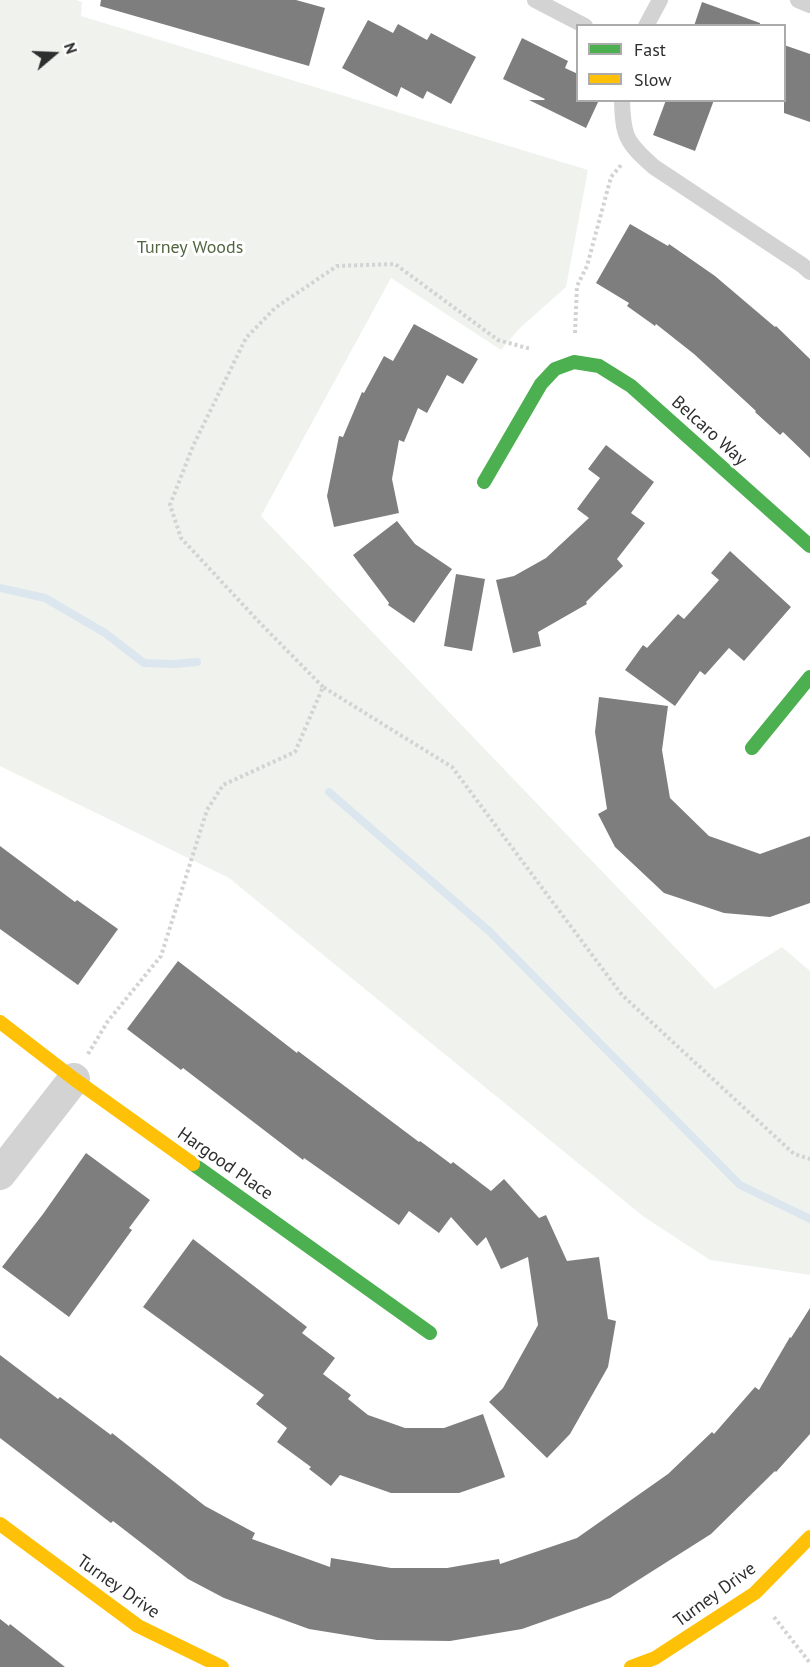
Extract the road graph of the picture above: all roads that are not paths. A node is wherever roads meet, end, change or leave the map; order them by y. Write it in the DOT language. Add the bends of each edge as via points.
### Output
graph roads {
  1 [pos="535,0"];
  2 [pos="660,0"];
  3 [pos="798,0"];
  4 [pos="810,5"];
  5 [pos="581,24"];
  6 [pos="647,24"];
  7 [pos="622,102"];
  8 [pos="810,272"];
  9 [pos="484,482"];
  10 [pos="810,546"];
  11 [pos="810,678"];
  12 [pos="752,748"];
  13 [pos="0,1022"];
  14 [pos="74,1079"];
  15 [pos="0,1174"];
  16 [pos="430,1333"];
  17 [pos="0,1524"];
  18 [pos="810,1537"];
  19 [pos="222,1667"];
  20 [pos="630,1667"];
  1 -- 5 [label="lane"];
  2 -- 6 [label="lane"];
  3 -- 4 [label="lane"];
  7 -- 8 [label="lane" via="622,129 635,150 654,167"];
  9 -- 10 [label="street, Belcaro Way" via="541,384 555,369 574,362 599,366 631,386"];
  11 -- 12 [label="street"];
  13 -- 14 [label="street, Hargood Place"];
  14 -- 15 [label="street"];
  14 -- 16 [label="street, Hargood Place"];
  17 -- 19 [label="street, Turney Drive" via="138,1626"];
  18 -- 20 [label="street, Turney Drive" via="755,1593 656,1658"];
}
